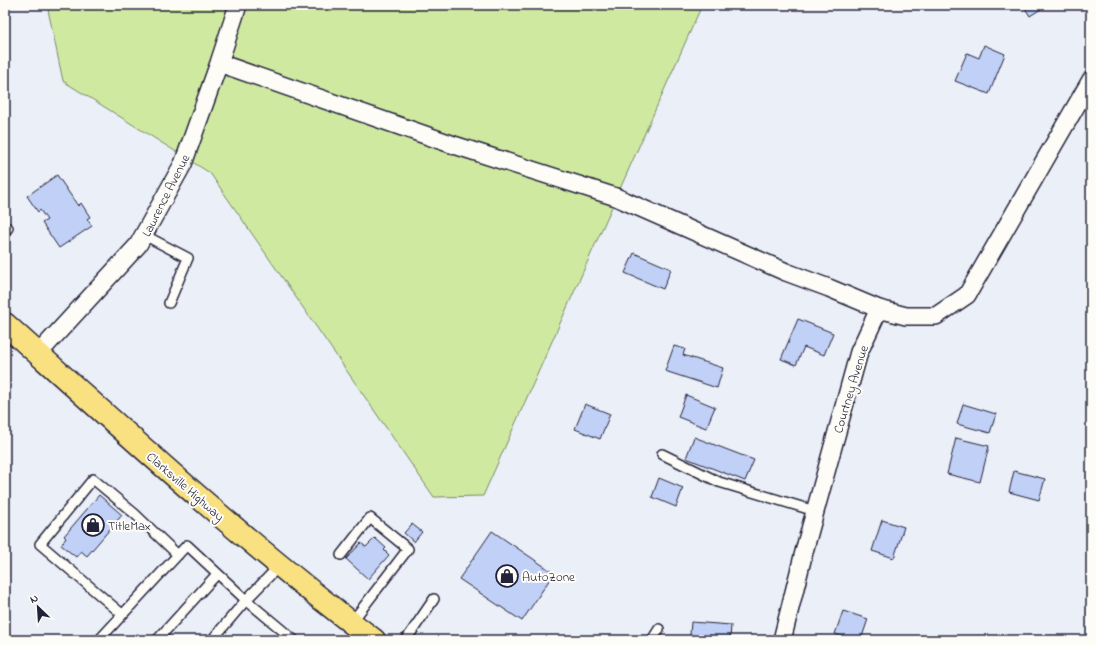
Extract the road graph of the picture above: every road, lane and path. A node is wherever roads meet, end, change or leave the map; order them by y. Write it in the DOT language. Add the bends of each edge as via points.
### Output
graph roads {
  1 [pos="238,5"];
  2 [pos="218,63"];
  3 [pos="1091,80"];
  4 [pos="144,235"];
  5 [pos="169,303"];
  6 [pos="879,309"];
  7 [pos="5,324"];
  8 [pos="38,354"];
  9 [pos="662,454"];
  10 [pos="815,511"];
  11 [pos="340,555"];
  12 [pos="178,556"];
  13 [pos="279,566"];
  14 [pos="217,574"];
  15 [pos="246,600"];
  16 [pos="434,600"];
  17 [pos="122,614"];
  18 [pos="351,623"];
  19 [pos="658,629"];
  20 [pos="99,640"];
  21 [pos="157,640"];
  22 [pos="212,640"];
  23 [pos="294,640"];
  24 [pos="374,640"];
  25 [pos="406,640"];
  26 [pos="652,640"];
  27 [pos="782,640"];
  1 -- 2 [label="street, Lawrence Avenue"];
  2 -- 4 [label="street, Lawrence Avenue" via="183,164"];
  2 -- 6 [label="street" via="451,144 616,197 786,272"];
  3 -- 6 [label="street" via="967,295 936,316 906,316"];
  4 -- 5 [label="lane" via="188,258"];
  4 -- 8 [label="street, Lawrence Avenue" via="138,245"];
  6 -- 10 [label="street, Courtney Avenue" via="859,352"];
  7 -- 8 [label="main road, Clarksville Highway"];
  8 -- 13 [label="main road, Clarksville Highway"];
  9 -- 10 [label="lane" via="719,482"];
  10 -- 27 [label="street, Courtney Avenue"];
  11 -- 18 [label="lane" via="370,518 408,549"];
  12 -- 14 [label="lane" via="187,545"];
  12 -- 17 [label="lane"];
  12 -- 17 [label="lane" via="135,514 93,479 40,544"];
  13 -- 15 [label="lane"];
  13 -- 18 [label="main road, Clarksville Highway"];
  14 -- 15 [label="lane"];
  14 -- 21 [label="lane"];
  15 -- 22 [label="lane"];
  15 -- 23 [label="lane"];
  16 -- 25 [label="lane"];
  17 -- 20 [label="lane"];
  18 -- 24 [label="main road, Clarksville Highway"];
  19 -- 26 [label="lane"];
}
